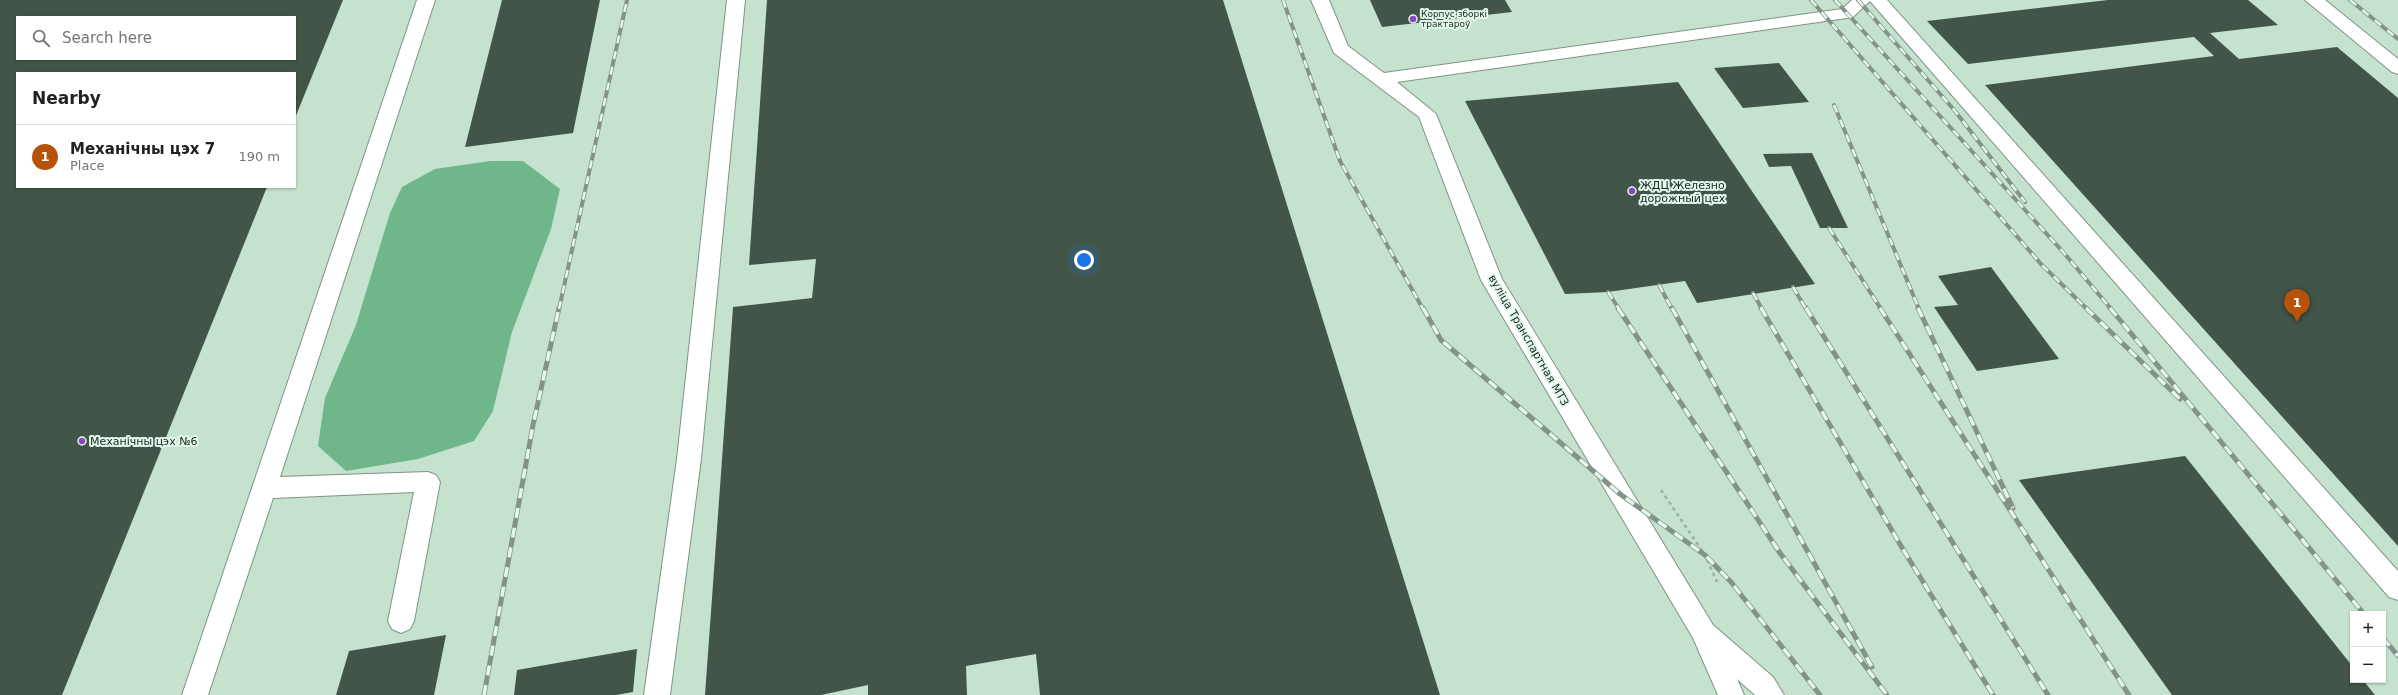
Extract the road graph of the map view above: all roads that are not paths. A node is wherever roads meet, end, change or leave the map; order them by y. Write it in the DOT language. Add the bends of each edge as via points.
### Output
graph roads {
  1 [pos="426,0"];
  2 [pos="736,0"];
  3 [pos="1320,0"];
  4 [pos="1863,0"];
  5 [pos="1878,0"];
  6 [pos="2314,0"];
  7 [pos="2398,68"];
  8 [pos="1380,79"];
  9 [pos="266,488"];
  10 [pos="2398,589"];
  11 [pos="401,621"];
  12 [pos="1703,631"];
  13 [pos="195,695"];
  14 [pos="657,695"];
  15 [pos="1731,695"];
  16 [pos="1771,695"];
  1 -- 9 [label="lane" via="384,120"];
  2 -- 14 [label="lane" via="689,459"];
  3 -- 8 [label="lane, вуліца Транспартная МТЗ" via="1340,49"];
  4 -- 8 [label="lane" via="1847,13"];
  5 -- 10 [label="lane"];
  6 -- 7 [label="lane"];
  8 -- 12 [label="lane, вуліца Транспартная МТЗ" via="1426,114 1492,280"];
  9 -- 11 [label="lane" via="428,482"];
  9 -- 13 [label="lane"];
  12 -- 15 [label="lane, вуліца Транспартная МТЗ"];
  12 -- 16 [label="lane"];
}
